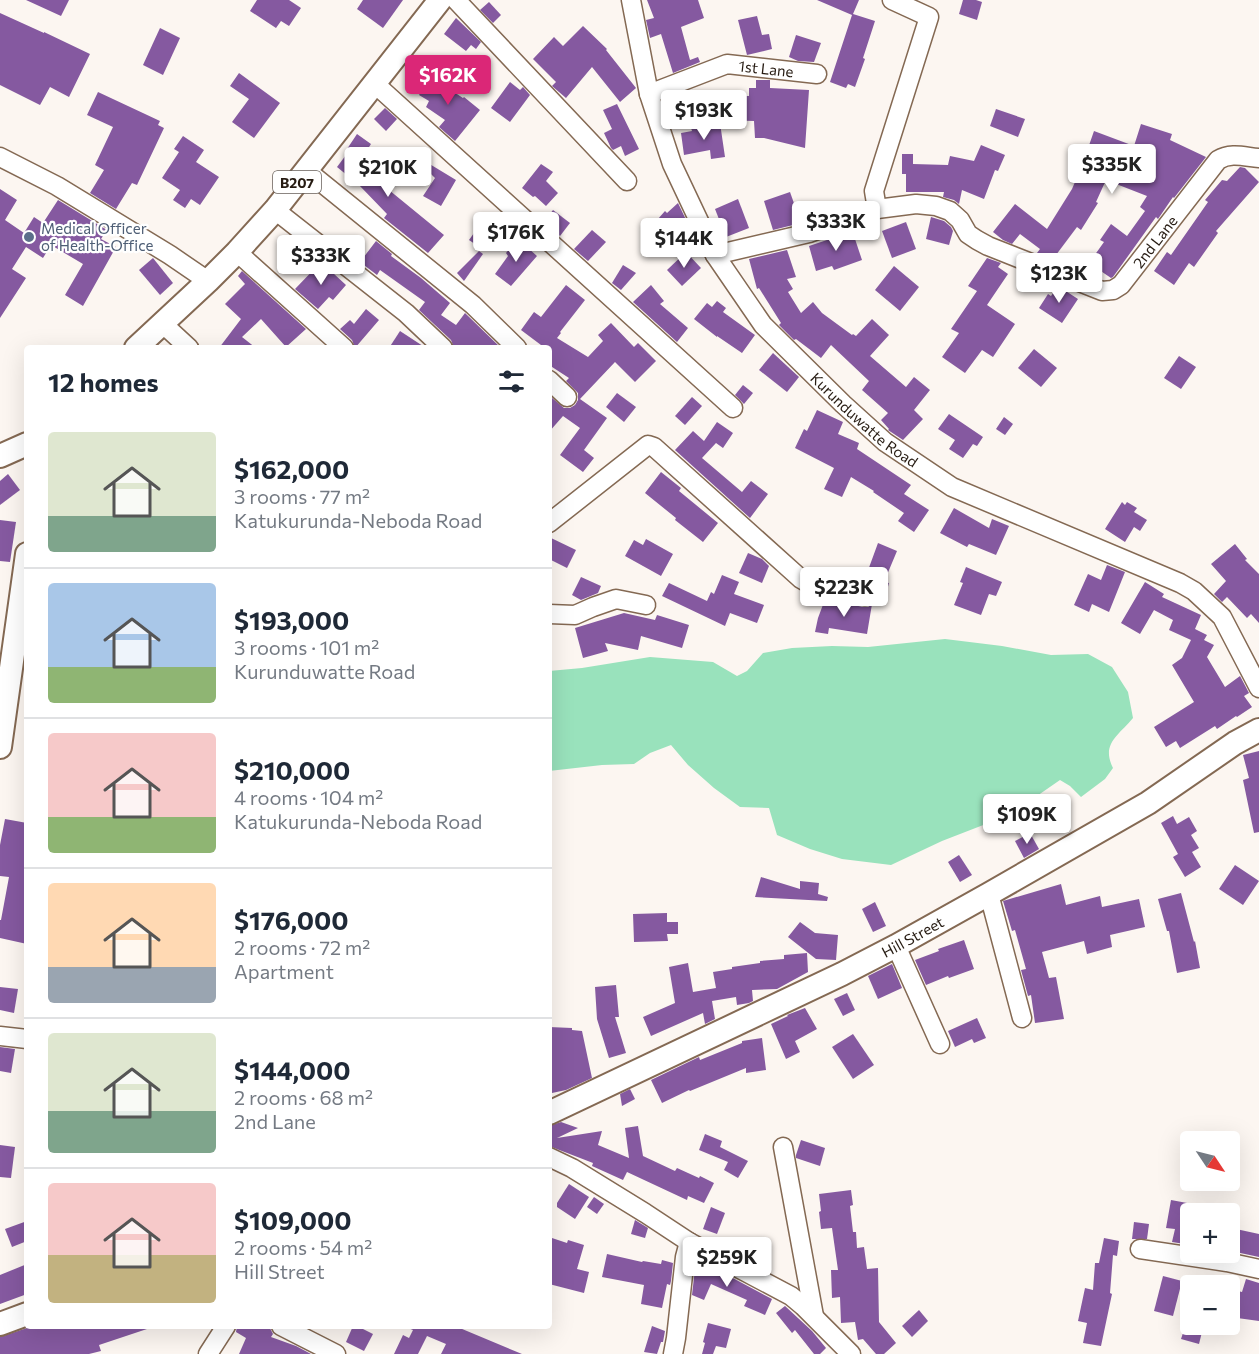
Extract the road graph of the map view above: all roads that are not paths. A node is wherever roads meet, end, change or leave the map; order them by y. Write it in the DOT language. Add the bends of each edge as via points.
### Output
graph roads {
  1 [pos="440,0"];
  2 [pos="456,0"];
  3 [pos="631,0"];
  4 [pos="892,0"];
  5 [pos="817,74"];
  6 [pos="374,83"];
  7 [pos="649,94"];
  8 [pos="0,157"];
  9 [pos="1253,158"];
  10 [pos="306,170"];
  11 [pos="627,182"];
  12 [pos="877,209"];
  13 [pos="275,210"];
  14 [pos="237,252"];
  15 [pos="715,255"];
  16 [pos="208,281"];
  17 [pos="163,324"];
  18 [pos="139,345"];
  19 [pos="186,345"];
  20 [pos="341,345"];
  21 [pos="440,345"];
  22 [pos="514,345"];
  23 [pos="552,383"];
  24 [pos="567,397"];
  25 [pos="732,408"];
  26 [pos="24,445"];
  27 [pos="0,456"];
  28 [pos="552,522"];
  29 [pos="24,575"];
  30 [pos="865,596"];
  31 [pos="646,605"];
  32 [pos="552,614"];
  33 [pos="1259,688"];
  34 [pos="1259,730"];
  35 [pos="0,747"];
  36 [pos="989,894"];
  37 [pos="896,946"];
  38 [pos="1022,1018"];
  39 [pos="0,1036"];
  40 [pos="24,1039"];
  41 [pos="940,1044"];
  42 [pos="552,1112"];
  43 [pos="783,1147"];
  44 [pos="552,1158"];
  45 [pos="689,1242"];
  46 [pos="1140,1249"];
  47 [pos="1259,1269"];
  48 [pos="24,1315"];
  49 [pos="813,1316"];
  50 [pos="0,1324"];
  51 [pos="224,1329"];
  52 [pos="286,1329"];
  53 [pos="208,1354"];
  54 [pos="336,1354"];
  55 [pos="673,1354"];
  56 [pos="851,1354"];
  1 -- 6 [label="main road, B207"];
  2 -- 11 [label="street"];
  3 -- 7 [label="street, Kurunduwatte Road"];
  4 -- 12 [label="street" via="929,17 874,192"];
  5 -- 7 [label="street, 1st Lane" via="727,64"];
  6 -- 10 [label="main road, B207"];
  6 -- 25 [label="street"];
  7 -- 15 [label="street, Kurunduwatte Road" via="672,164"];
  8 -- 16 [label="street" via="57,186"];
  9 -- 12 [label="street, 2nd Lane" via="1232,155 1218,160 1121,285 1113,290 1102,291 988,246 968,234 950,211 936,206 916,204"];
  10 -- 13 [label="main road, B207"];
  10 -- 22 [label="street" via="473,305"];
  12 -- 15 [label="street, 2nd Lane" via="809,233"];
  13 -- 14 [label="main road, B207"];
  13 -- 21 [label="street"];
  14 -- 16 [label="main road, B207"];
  14 -- 20 [label="street"];
  15 -- 33 [label="street, Kurunduwatte Road" via="763,325 885,442 952,487 1194,591 1221,617"];
  16 -- 17 [label="main road, B207"];
  17 -- 18 [label="main road, B207"];
  17 -- 19 [label="street"];
  23 -- 24 [label="street"];
  26 -- 27 [label="main road"];
  28 -- 30 [label="street" via="648,445 801,579"];
  29 -- 35 [label="main road"];
  31 -- 32 [label="street" via="616,599 575,615"];
  34 -- 36 [label="main road, Hill Street" via="1148,803"];
  36 -- 37 [label="main road, Hill Street"];
  36 -- 38 [label="street"];
  37 -- 41 [label="street"];
  37 -- 42 [label="main road, Hill Street"];
  39 -- 40 [label="street"];
  43 -- 49 [label="street"];
  44 -- 45 [label="street"];
  45 -- 49 [label="street" via="778,1288"];
  45 -- 55 [label="street"];
  46 -- 47 [label="street"];
  48 -- 50 [label="main road"];
  49 -- 56 [label="street"];
  51 -- 53 [label="street"];
  52 -- 54 [label="street"];
}
